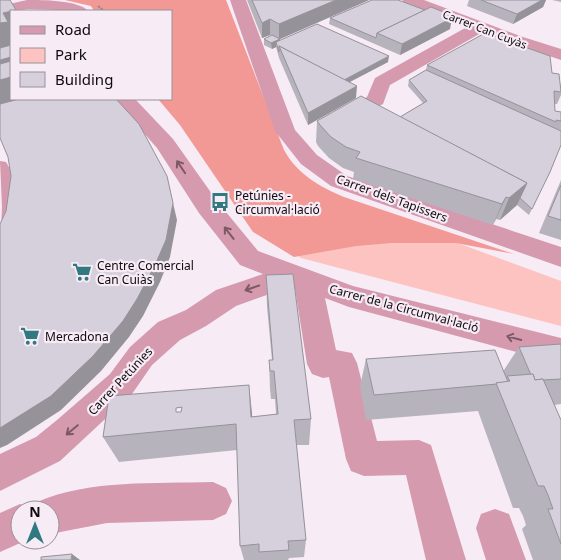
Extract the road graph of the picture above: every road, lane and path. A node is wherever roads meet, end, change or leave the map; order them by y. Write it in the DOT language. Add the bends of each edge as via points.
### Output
graph roads {
  1 [pos="238,0"];
  2 [pos="410,0"];
  3 [pos="79,10"];
  4 [pos="0,11"];
  5 [pos="479,27"];
  6 [pos="561,55"];
  7 [pos="125,100"];
  8 [pos="338,121"];
  9 [pos="0,166"];
  10 [pos="0,246"];
  11 [pos="561,257"];
  12 [pos="304,280"];
  13 [pos="561,351"];
  14 [pos="0,473"];
  15 [pos="213,501"];
  16 [pos="60,513"];
  17 [pos="446,560"];
  1 -- 11 [label="street, Carrer dels Tapissers" via="285,131 320,171 339,181"];
  2 -- 5 [label="street, Carrer Can Cuyàs"];
  3 -- 4 [label="street" via="54,3"];
  5 -- 6 [label="street, Carrer Can Cuyàs"];
  5 -- 8 [label="street" via="382,82 376,100"];
  12 -- 7 [label="street, Carrer de la Circumval·lació, one-way" via="249,258 208,207 166,144"];
  9 -- 10 [label="street" via="6,179 10,220 8,233"];
  13 -- 12 [label="street, Carrer de la Circumval·lació, one-way" via="349,296"];
  12 -- 14 [label="street, Carrer Petúnies, one-way" via="263,284 226,298 168,332 142,356 121,384 69,432 48,449"];
  12 -- 17 [label="street" via="323,364 341,363 364,459 419,457"];
  15 -- 16 [label="street" via="107,504"];
}
